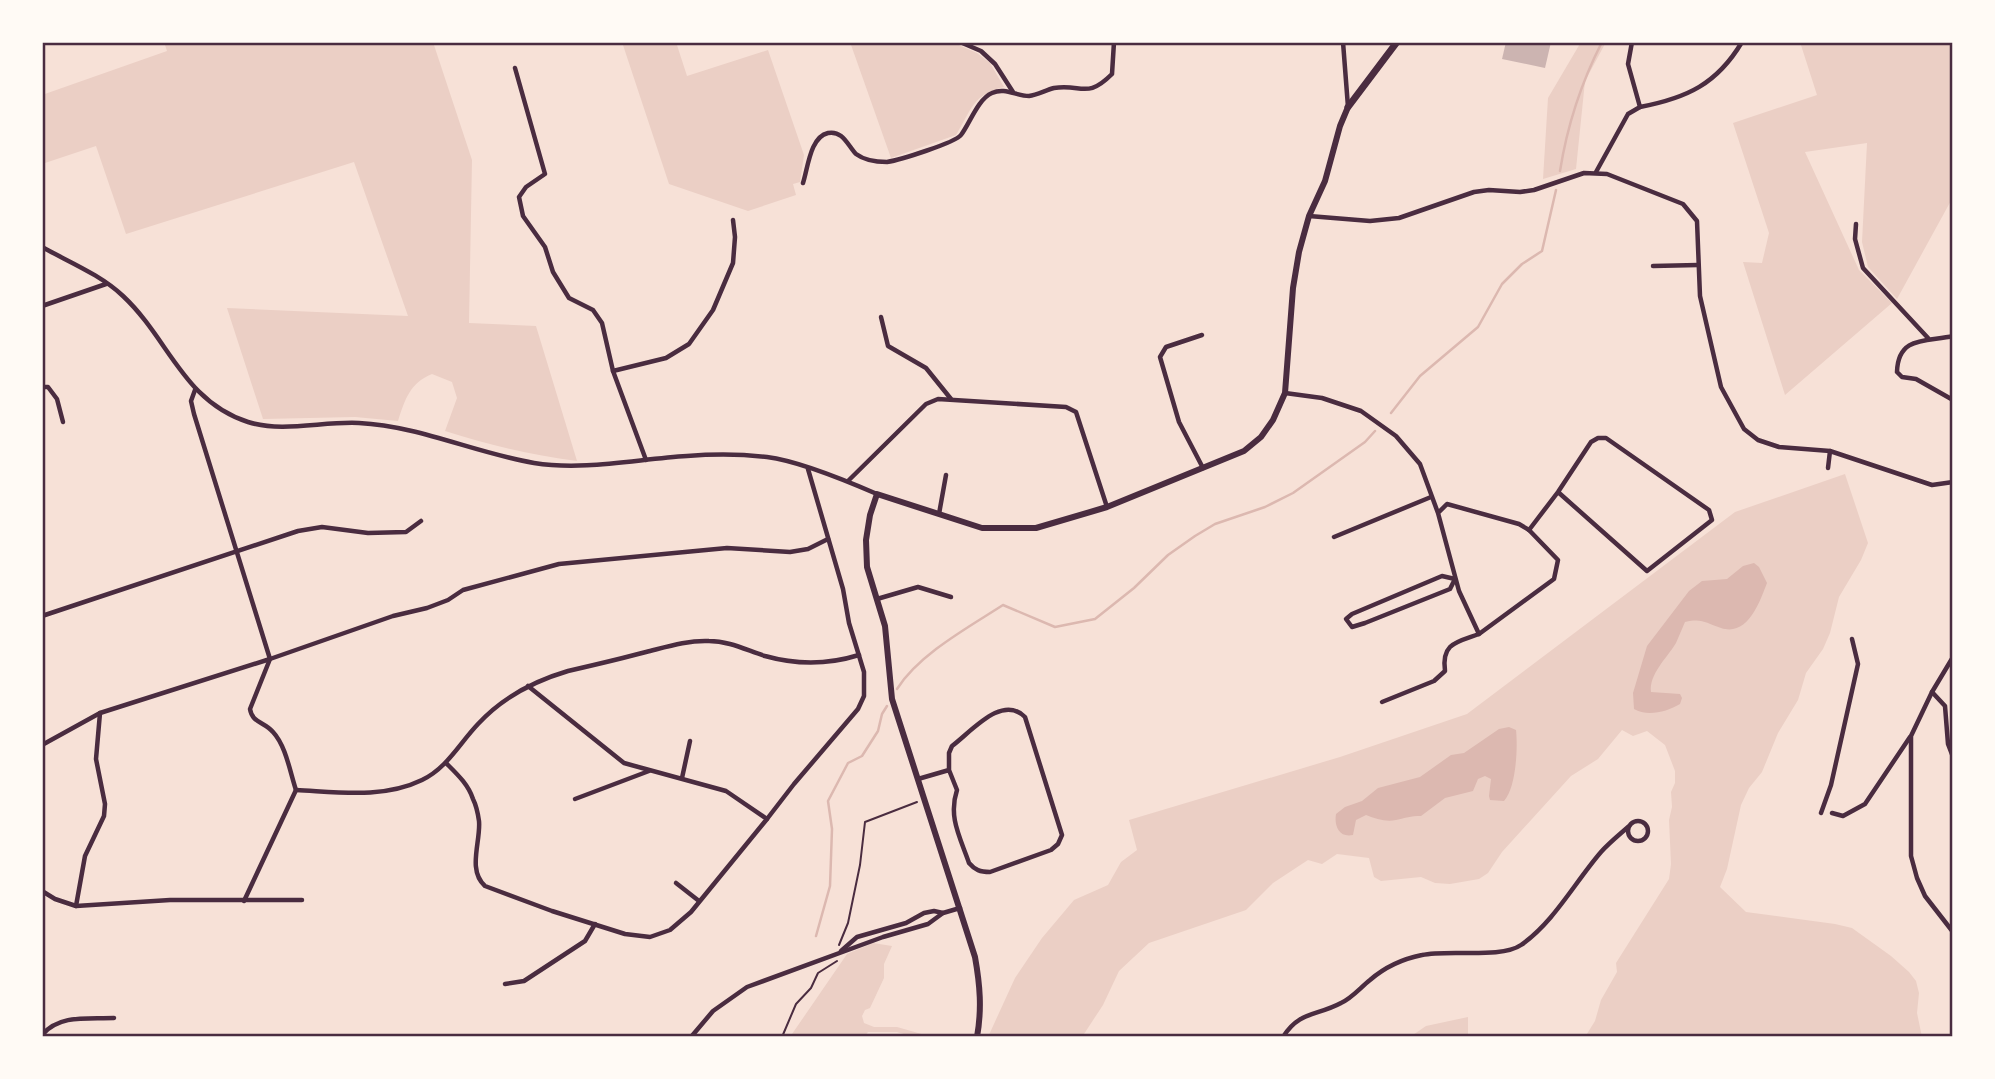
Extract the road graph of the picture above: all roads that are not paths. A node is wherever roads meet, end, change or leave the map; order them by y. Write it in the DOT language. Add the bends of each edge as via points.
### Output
graph roads {
  1 [pos="960,42"];
  2 [pos="1114,42"];
  3 [pos="1343,42"];
  4 [pos="1398,42"];
  5 [pos="1632,42"];
  6 [pos="1742,42"];
  7 [pos="515,68"];
  8 [pos="1013,92"];
  9 [pos="1348,107"];
  10 [pos="1640,107"];
  11 [pos="1596,172"];
  12 [pos="803,183"];
  13 [pos="1309,216"];
  14 [pos="733,220"];
  15 [pos="1856,224"];
  16 [pos="42,247"];
  17 [pos="1698,265"];
  18 [pos="1653,266"];
  19 [pos="106,284"];
  20 [pos="42,306"];
  21 [pos="881,317"];
  22 [pos="1202,335"];
  23 [pos="1953,337"];
  24 [pos="1928,338"];
  25 [pos="613,372"];
  26 [pos="42,387"];
  27 [pos="194,390"];
  28 [pos="1284,393"];
  29 [pos="952,400"];
  30 [pos="1953,400"];
  31 [pos="63,422"];
  32 [pos="1830,451"];
  33 [pos="646,460"];
  34 [pos="807,468"];
  35 [pos="1828,468"];
  36 [pos="1203,469"];
  37 [pos="946,475"];
  38 [pos="848,481"];
  39 [pos="1953,482"];
  40 [pos="1558,492"];
  41 [pos="877,494"];
  42 [pos="1431,497"];
  43 [pos="1107,507"];
  44 [pos="1438,513"];
  45 [pos="939,515"];
  46 [pos="421,521"];
  47 [pos="1529,530"];
  48 [pos="1334,537"];
  49 [pos="828,539"];
  50 [pos="235,551"];
  51 [pos="1455,579"];
  52 [pos="951,597"];
  53 [pos="877,599"];
  54 [pos="42,616"];
  55 [pos="1479,634"];
  56 [pos="1852,639"];
  57 [pos="859,655"];
  58 [pos="1953,657"];
  59 [pos="270,659"];
  60 [pos="528,686"];
  61 [pos="1932,692"];
  62 [pos="1382,702"];
  63 [pos="100,713"];
  64 [pos="1911,736"];
  65 [pos="690,741"];
  66 [pos="42,745"];
  67 [pos="1953,757"];
  68 [pos="446,763"];
  69 [pos="949,769"];
  70 [pos="650,771"];
  71 [pos="682,778"];
  72 [pos="918,779"];
  73 [pos="296,790"];
  74 [pos="575,799"];
  75 [pos="1821,813"];
  76 [pos="1832,813"];
  77 [pos="767,819"];
  78 [pos="1628,827"];
  79 [pos="676,883"];
  80 [pos="42,891"];
  81 [pos="302,900"];
  82 [pos="244,901"];
  83 [pos="699,901"];
  84 [pos="76,906"];
  85 [pos="961,908"];
  86 [pos="943,913"];
  87 [pos="595,924"];
  88 [pos="892,926"];
  89 [pos="1953,932"];
  90 [pos="895,934"];
  91 [pos="837,954"];
  92 [pos="505,984"];
  93 [pos="114,1018"];
  94 [pos="42,1035"];
  95 [pos="977,1036"];
  96 [pos="691,1037"];
  97 [pos="1283,1037"];
  1 -- 8 [label="street" via="981,51 995,64"];
  2 -- 8 [label="street" via="1112,74 1099,87 1080,91 1056,88 1028,96"];
  3 -- 9 [label="street"];
  4 -- 9 [label="main road"];
  5 -- 10 [label="street" via="1628,64"];
  6 -- 10 [label="street" via="1731,61 1707,83 1686,95"];
  7 -- 25 [label="street" via="545,174 520,197 523,216 545,247 569,298 593,310 602,323"];
  8 -- 12 [label="street" via="991,93 959,138 885,162 856,153 841,135 830,132 819,137"];
  9 -- 13 [label="street"];
  10 -- 11 [label="street" via="1628,114"];
  11 -- 13 [label="street" via="1534,190 1474,192 1399,218 1370,221"];
  11 -- 17 [label="street" via="1683,204 1697,221"];
  13 -- 28 [label="street" via="1293,288"];
  14 -- 25 [label="street" via="733,262 713,310 689,345 666,358"];
  15 -- 24 [label="street" via="1863,268"];
  16 -- 19 [label="street"];
  17 -- 18 [label="street"];
  17 -- 32 [label="street" via="1700,296 1721,387 1744,429 1779,447"];
  19 -- 20 [label="street"];
  19 -- 27 [label="street" via="140,315"];
  21 -- 29 [label="street" via="888,346 926,368"];
  22 -- 36 [label="street" via="1167,347 1160,358 1179,422"];
  23 -- 24 [label="street"];
  24 -- 30 [label="street" via="1909,345 1898,361 1897,372"];
  25 -- 33 [label="street"];
  26 -- 31 [label="street" via="48,387 57,399"];
  27 -- 33 [label="street" via="247,422 269,426 370,424 533,463 571,466"];
  27 -- 50 [label="street" via="191,401"];
  28 -- 36 [label="street" via="1261,437 1244,451"];
  28 -- 42 [label="street" via="1322,398 1362,411 1396,436 1420,464"];
  29 -- 38 [label="street" via="926,404"];
  29 -- 43 [label="street" via="1066,407 1076,412"];
  32 -- 35 [label="street"];
  32 -- 39 [label="street" via="1932,485"];
  33 -- 34 [label="street" via="769,457"];
  34 -- 38 [label="street"];
  34 -- 49 [label="street"];
  36 -- 43 [label="street"];
  37 -- 45 [label="street"];
  38 -- 41 [label="street"];
  40 -- 40 [label="street" via="1591,442 1606,438 1709,510 1712,520 1647,571"];
  40 -- 47 [label="street"];
  41 -- 45 [label="street"];
  41 -- 53 [label="street" via="866,540 866,567"];
  42 -- 44 [label="street"];
  42 -- 48 [label="street"];
  43 -- 45 [label="street" via="1036,528 982,528"];
  44 -- 47 [label="street" via="1447,504"];
  44 -- 51 [label="street"];
  46 -- 50 [label="street" via="406,532 322,527"];
  47 -- 55 [label="street" via="1558,560 1555,579"];
  49 -- 57 [label="street"];
  49 -- 59 [label="street" via="790,552 727,548 559,564 463,590 427,608"];
  50 -- 54 [label="street"];
  50 -- 59 [label="street"];
  51 -- 51 [label="street" via="1443,576 1346,620 1352,627 1366,623 1450,589"];
  51 -- 55 [label="street"];
  52 -- 53 [label="street" via="918,587"];
  53 -- 72 [label="street" via="885,626 892,699"];
  55 -- 62 [label="street" via="1450,645 1443,657 1445,671 1434,681"];
  56 -- 75 [label="street" via="1858,664"];
  57 -- 60 [label="street" via="818,664 794,662 709,640 567,672"];
  57 -- 77 [label="street" via="866,682 858,709"];
  58 -- 61 [label="street"];
  59 -- 63 [label="street"];
  59 -- 73 [label="street" via="250,709 254,720 272,730 281,745"];
  60 -- 68 [label="street" via="478,724"];
  60 -- 70 [label="street" via="624,764"];
  61 -- 64 [label="street"];
  61 -- 67 [label="street" via="1945,706"];
  63 -- 66 [label="street"];
  63 -- 84 [label="street" via="96,759 104,816 85,856"];
  64 -- 76 [label="street" via="1865,804 1843,816"];
  64 -- 89 [label="street" via="1911,856 1925,897"];
  65 -- 71 [label="street"];
  68 -- 73 [label="street" via="424,780 385,792"];
  68 -- 87 [label="street" via="474,799 479,822 476,868 485,886"];
  69 -- 69 [label="street" via="957,790 952,814 974,869 990,872 1058,844 1062,835 1025,716 1018,710 999,710 952,746"];
  69 -- 72 [label="street"];
  70 -- 71 [label="street"];
  70 -- 74 [label="street"];
  71 -- 77 [label="street" via="726,791"];
  72 -- 85 [label="street"];
  73 -- 82 [label="street"];
  77 -- 83 [label="street"];
  78 -- 78 [label="street" via="1634,841 1648,835 1642,821"];
  78 -- 97 [label="street" via="1520,946 1405,959 1386,968 1342,1003 1292,1024"];
  79 -- 83 [label="street"];
  80 -- 84 [label="street"];
  81 -- 82 [label="street"];
  82 -- 84 [label="street"];
  83 -- 87 [label="street" via="670,930 650,937"];
  85 -- 86 [label="street"];
  85 -- 95 [label="street" via="980,982"];
  86 -- 88 [label="street" via="924,913"];
  86 -- 90 [label="street" via="928,924"];
  87 -- 92 [label="street" via="585,941 524,981"];
  88 -- 90 [label="street"];
  88 -- 91 [label="street" via="857,937"];
  90 -- 91 [label="street"];
  91 -- 96 [label="street" via="737,992"];
  93 -- 94 [label="street" via="72,1019"];
}
